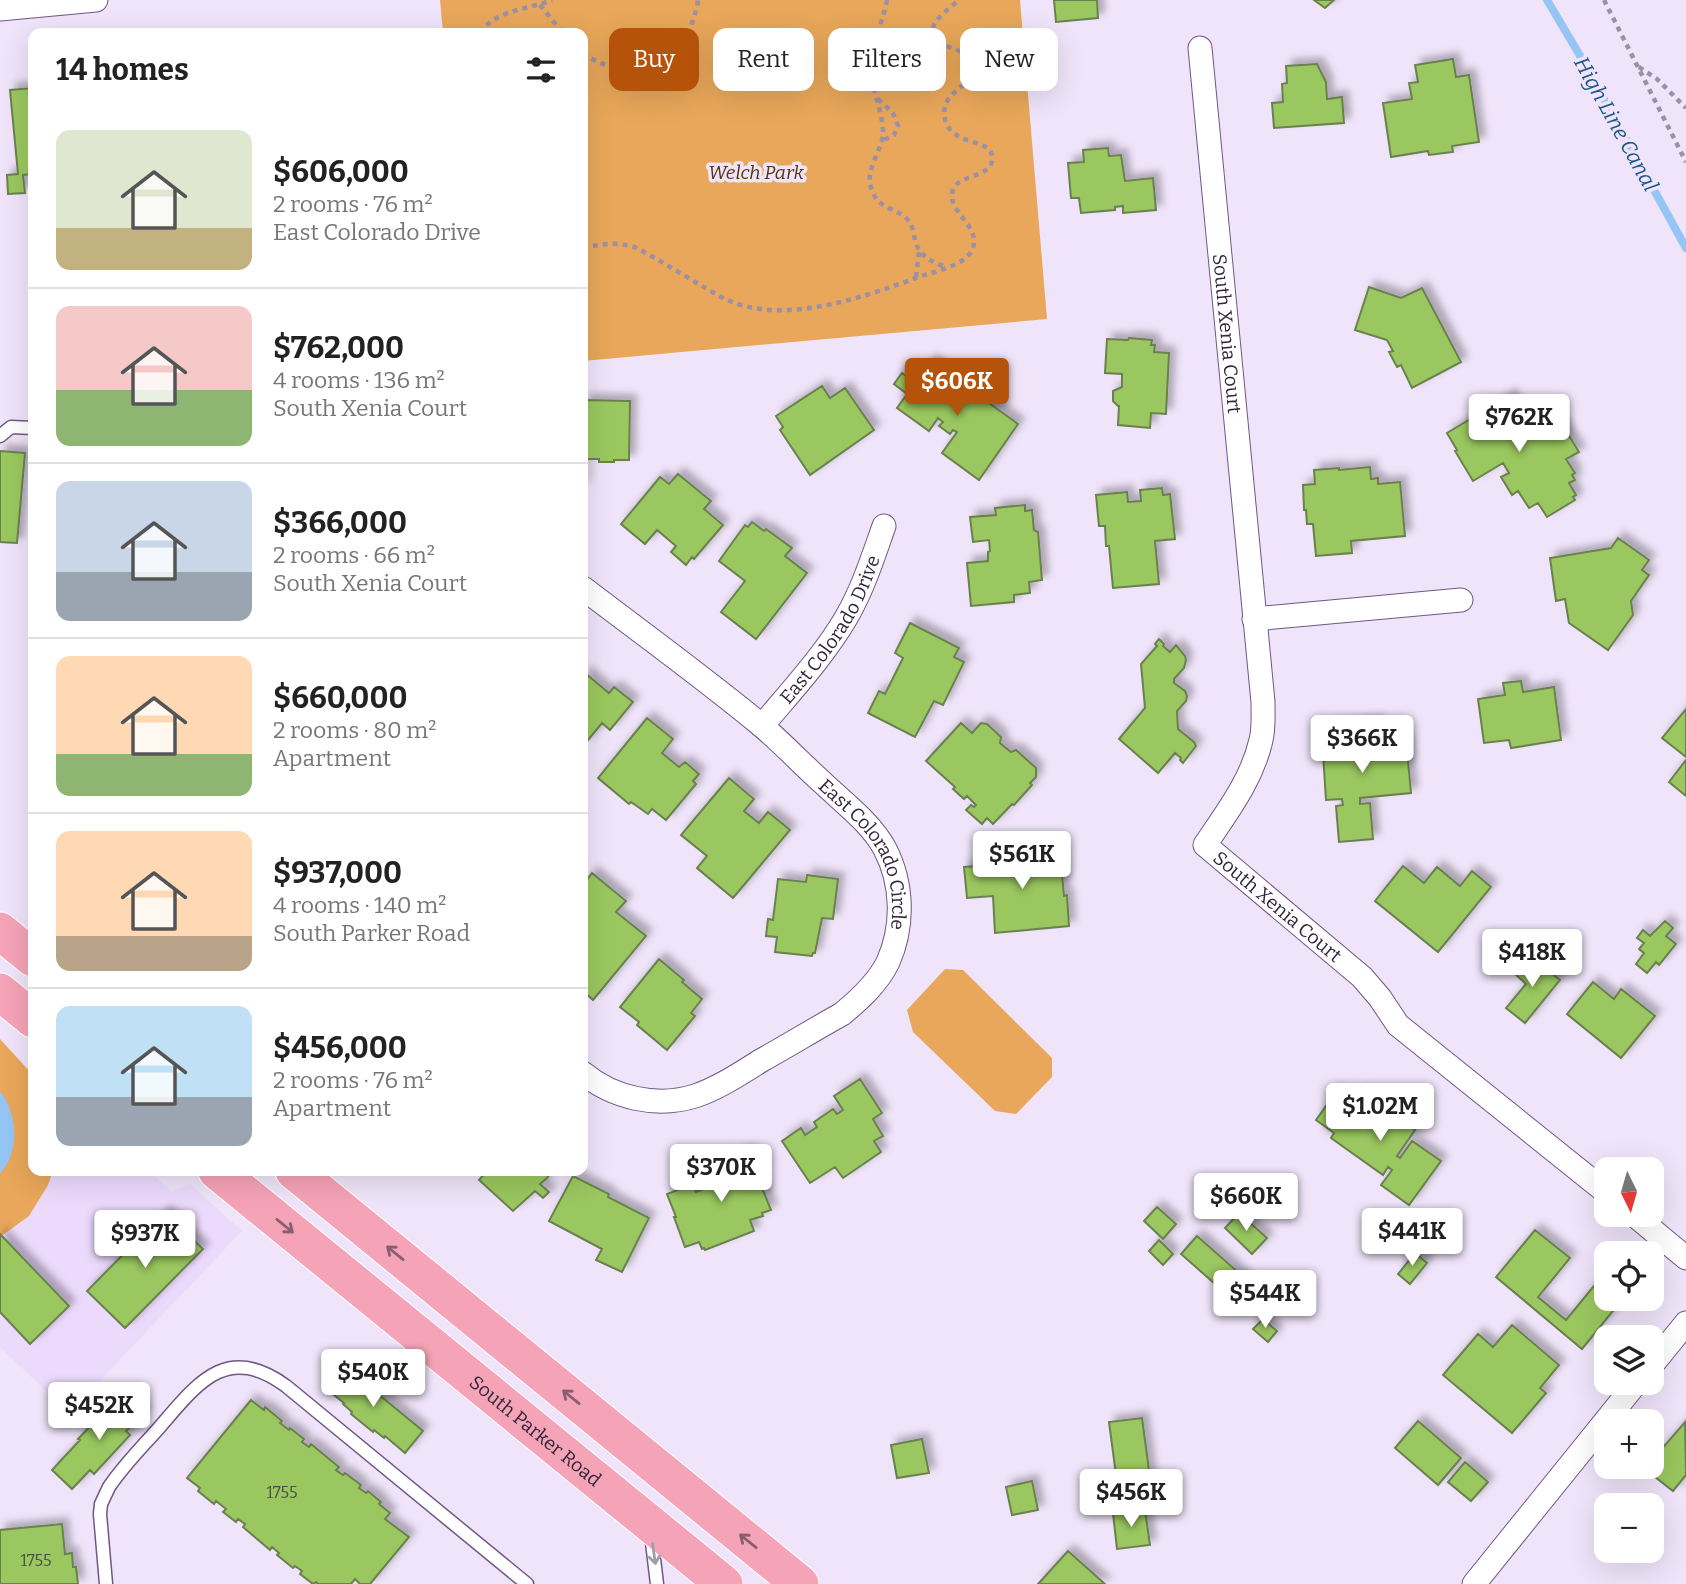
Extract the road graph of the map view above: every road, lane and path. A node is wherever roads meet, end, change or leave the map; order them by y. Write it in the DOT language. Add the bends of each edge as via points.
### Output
graph roads {
  1 [pos="96,0"];
  2 [pos="552,0"];
  3 [pos="698,0"];
  4 [pos="887,0"];
  5 [pos="959,0"];
  6 [pos="1604,0"];
  7 [pos="540,5"];
  8 [pos="0,9"];
  9 [pos="483,28"];
  10 [pos="559,28"];
  11 [pos="1200,48"];
  12 [pos="588,56"];
  13 [pos="1638,66"];
  14 [pos="877,99"];
  15 [pos="1686,108"];
  16 [pos="881,141"];
  17 [pos="1686,162"];
  18 [pos="588,247"];
  19 [pos="919,252"];
  20 [pos="947,268"];
  21 [pos="916,278"];
  22 [pos="28,428"];
  23 [pos="0,436"];
  24 [pos="884,526"];
  25 [pos="588,592"];
  26 [pos="1461,600"];
  27 [pos="1254,619"];
  28 [pos="762,726"];
  29 [pos="0,931"];
  30 [pos="28,954"];
  31 [pos="0,992"];
  32 [pos="28,1015"];
  33 [pos="588,1076"];
  34 [pos="231,1176"];
  35 [pos="300,1176"];
  36 [pos="1594,1182"];
  37 [pos="1649,1227"];
  38 [pos="1686,1258"];
  39 [pos="1686,1323"];
  40 [pos="1664,1350"];
  41 [pos="1627,1395"];
  42 [pos="649,1523"];
  43 [pos="106,1584"];
  44 [pos="527,1584"];
  45 [pos="657,1584"];
  46 [pos="724,1584"];
  47 [pos="800,1584"];
  48 [pos="1474,1584"];
  1 -- 8 [label="street"];
  2 -- 7 [label="path"];
  3 -- 12 [label="path" via="686,37 662,60 627,69 603,65"];
  4 -- 14 [label="path" via="873,57"];
  5 -- 20 [label="path" via="935,23 933,35 970,57 976,69 945,102 945,120 958,138 987,147 992,159 985,171 954,186 952,201 974,244 967,257"];
  6 -- 13 [label="path"];
  7 -- 9 [label="path" via="501,16"];
  7 -- 10 [label="path"];
  11 -- 27 [label="street, South Xenia Court"];
  13 -- 15 [label="path"];
  13 -- 17 [label="path"];
  14 -- 16 [label="path"];
  14 -- 16 [label="path" via="893,113 898,126 894,135"];
  16 -- 19 [label="path" via="871,168 871,189 879,202 911,223"];
  18 -- 21 [label="path" via="630,245 722,297 768,310 841,302"];
  19 -- 20 [label="path"];
  19 -- 21 [label="path"];
  20 -- 21 [label="path"];
  22 -- 23 [label="lane" via="12,427"];
  24 -- 28 [label="street, East Colorado Drive" via="848,615"];
  25 -- 28 [label="street, East Colorado Circle"];
  26 -- 27 [label="street"];
  27 -- 36 [label="street, South Xenia Court" via="1263,702 1261,739 1244,786 1205,845 1362,977 1398,1025"];
  28 -- 33 [label="street, East Colorado Circle" via="868,825 884,848 896,876 900,905 897,935 887,964 842,1014 696,1095 652,1101 611,1091"];
  29 -- 30 [label="main road"];
  31 -- 32 [label="main road"];
  34 -- 42 [label="main road, South Parker Road, one-way"];
  47 -- 35 [label="main road, one-way"];
  37 -- 38 [label="street"];
  39 -- 40 [label="street"];
  41 -- 48 [label="street"];
  42 -- 45 [label="lane, one-way"];
  42 -- 46 [label="main road, South Parker Road"];
  43 -- 44 [label="lane" via="100,1514 109,1487 191,1391 219,1372 240,1367 265,1372 286,1386"];
}
